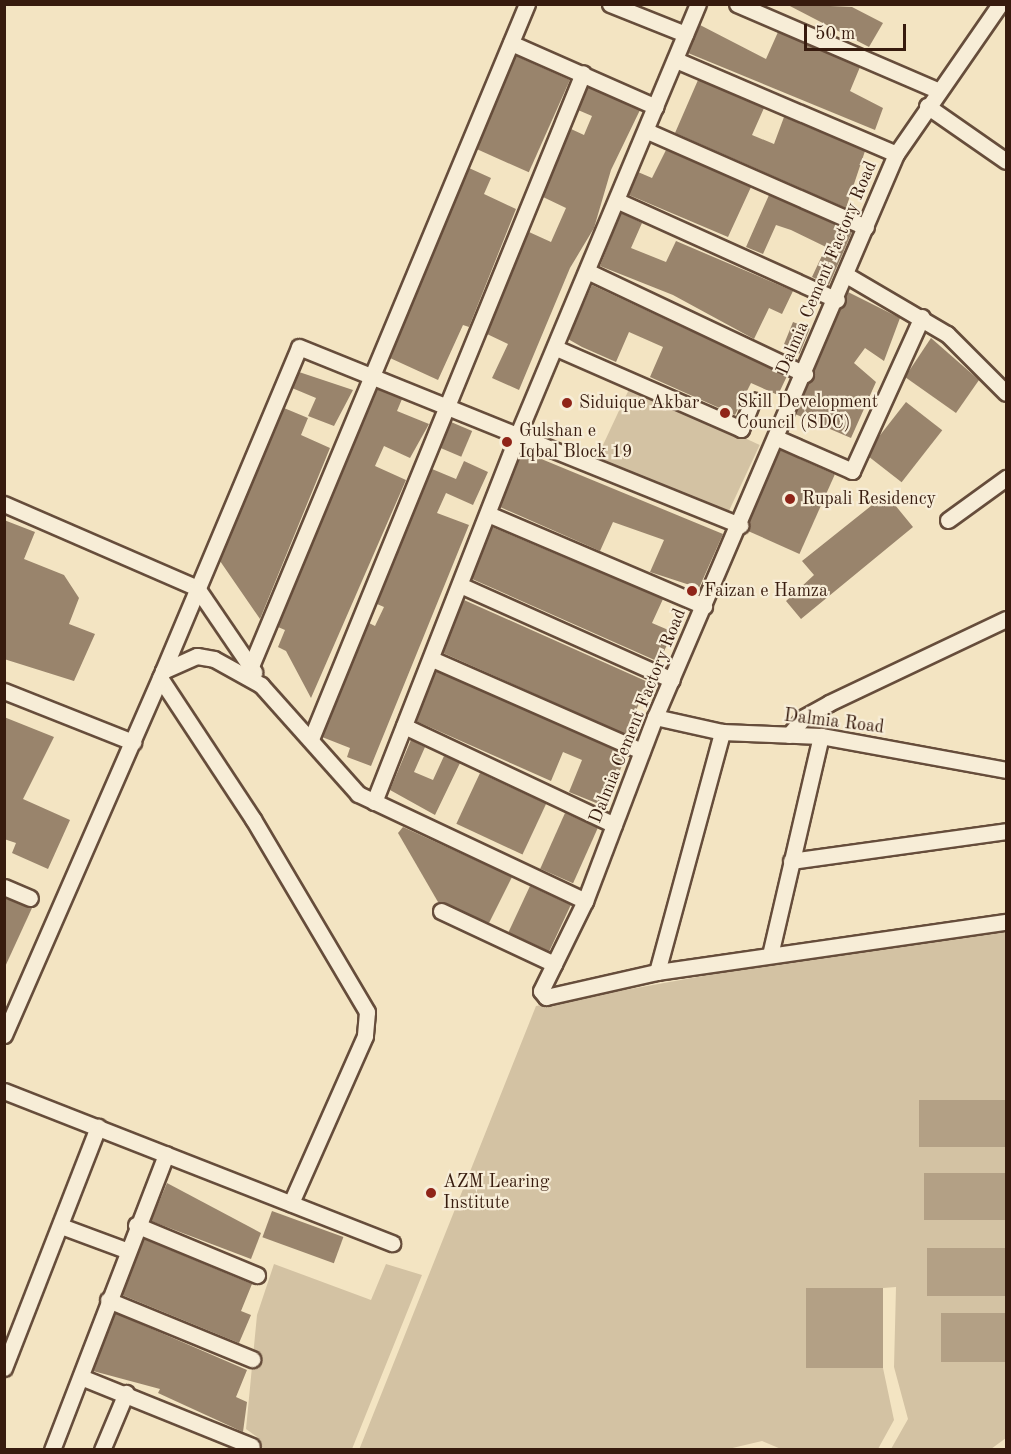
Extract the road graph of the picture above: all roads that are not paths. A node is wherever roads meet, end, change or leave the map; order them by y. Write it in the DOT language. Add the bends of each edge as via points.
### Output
graph roads {
  1 [pos="527,4"];
  2 [pos="610,4"];
  3 [pos="698,4"];
  4 [pos="736,4"];
  5 [pos="1000,4"];
  6 [pos="685,34"];
  7 [pos="511,43"];
  8 [pos="676,60"];
  9 [pos="583,73"];
  10 [pos="937,90"];
  11 [pos="927,106"];
  12 [pos="656,107"];
  13 [pos="647,131"];
  14 [pos="896,154"];
  15 [pos="1006,161"];
  16 [pos="618,201"];
  17 [pos="866,227"];
  18 [pos="590,272"];
  19 [pos="848,276"];
  20 [pos="837,300"];
  21 [pos="922,317"];
  22 [pos="556,348"];
  23 [pos="805,374"];
  24 [pos="371,377"];
  25 [pos="1006,393"];
  26 [pos="753,400"];
  27 [pos="446,406"];
  28 [pos="518,434"];
  29 [pos="777,438"];
  30 [pos="1006,478"];
  31 [pos="4,504"];
  32 [pos="488,514"];
  33 [pos="948,520"];
  34 [pos="740,525"];
  35 [pos="460,585"];
  36 [pos="197,588"];
  37 [pos="704,606"];
  38 [pos="1006,619"];
  39 [pos="432,659"];
  40 [pos="251,666"];
  41 [pos="161,674"];
  42 [pos="672,680"];
  43 [pos="261,685"];
  44 [pos="4,691"];
  45 [pos="656,717"];
  46 [pos="404,726"];
  47 [pos="722,732"];
  48 [pos="789,735"];
  49 [pos="821,736"];
  50 [pos="311,739"];
  51 [pos="133,742"];
  52 [pos="642,751"];
  53 [pos="1006,770"];
  54 [pos="374,802"];
  55 [pos="614,825"];
  56 [pos="1006,831"];
  57 [pos="791,861"];
  58 [pos="4,887"];
  59 [pos="30,898"];
  60 [pos="585,901"];
  61 [pos="441,910"];
  62 [pos="1006,922"];
  63 [pos="770,955"];
  64 [pos="554,964"];
  65 [pos="657,972"];
  66 [pos="4,1035"];
  67 [pos="4,1090"];
  68 [pos="98,1126"];
  69 [pos="166,1155"];
  70 [pos="291,1203"];
  71 [pos="136,1225"];
  72 [pos="61,1226"];
  73 [pos="392,1243"];
  74 [pos="126,1250"];
  75 [pos="257,1275"];
  76 [pos="108,1300"];
  77 [pos="252,1359"];
  78 [pos="4,1368"];
  79 [pos="81,1377"];
  80 [pos="126,1393"];
  81 [pos="252,1446"];
  82 [pos="52,1449"];
  83 [pos="102,1449"];
  1 -- 7 [label="street"];
  2 -- 6 [label="street"];
  3 -- 6 [label="street"];
  4 -- 10 [label="street"];
  5 -- 10 [label="street, Dalmia Cement Factory Road"];
  6 -- 8 [label="street"];
  7 -- 9 [label="street"];
  7 -- 24 [label="street"];
  8 -- 12 [label="street"];
  8 -- 14 [label="street"];
  9 -- 12 [label="street"];
  9 -- 27 [label="street"];
  10 -- 11 [label="street, Dalmia Cement Factory Road"];
  11 -- 14 [label="street, Dalmia Cement Factory Road"];
  11 -- 15 [label="street"];
  12 -- 13 [label="street"];
  13 -- 16 [label="street"];
  13 -- 17 [label="street"];
  14 -- 17 [label="street, Dalmia Cement Factory Road"];
  16 -- 18 [label="street"];
  16 -- 20 [label="street"];
  17 -- 19 [label="street, Dalmia Cement Factory Road"];
  18 -- 22 [label="street"];
  18 -- 23 [label="street"];
  19 -- 20 [label="street, Dalmia Cement Factory Road"];
  19 -- 21 [label="street"];
  20 -- 23 [label="street, Dalmia Cement Factory Road"];
  21 -- 25 [label="street"];
  21 -- 29 [label="street" via="852,471"];
  22 -- 26 [label="street" via="741,429"];
  22 -- 28 [label="street"];
  23 -- 29 [label="street, Dalmia Cement Factory Road"];
  24 -- 27 [label="street"];
  24 -- 36 [label="street" via="299,346"];
  24 -- 40 [label="street"];
  27 -- 28 [label="street"];
  27 -- 50 [label="street"];
  28 -- 32 [label="street"];
  28 -- 34 [label="street"];
  29 -- 34 [label="street, Dalmia Cement Factory Road"];
  30 -- 33 [label="street"];
  31 -- 36 [label="street"];
  32 -- 35 [label="street"];
  32 -- 37 [label="street"];
  34 -- 37 [label="street, Dalmia Cement Factory Road"];
  35 -- 39 [label="street"];
  35 -- 42 [label="street"];
  36 -- 40 [label="street"];
  36 -- 41 [label="street"];
  37 -- 42 [label="street, Dalmia Cement Factory Road"];
  38 -- 48 [label="street" via="829,703 804,717"];
  39 -- 46 [label="street"];
  39 -- 52 [label="street"];
  40 -- 43 [label="street"];
  41 -- 43 [label="street" via="197,656 214,658"];
  41 -- 51 [label="street"];
  41 -- 70 [label="street" via="253,819 367,1012 365,1036"];
  42 -- 45 [label="street, Dalmia Cement Factory Road"];
  43 -- 50 [label="street"];
  44 -- 51 [label="street"];
  45 -- 47 [label="street, Dalmia Road"];
  45 -- 52 [label="street, Dalmia Cement Factory Road"];
  46 -- 54 [label="street"];
  46 -- 55 [label="street"];
  47 -- 48 [label="street, Dalmia Road"];
  47 -- 65 [label="street"];
  48 -- 49 [label="street, Dalmia Road"];
  49 -- 53 [label="street, Dalmia Road"];
  49 -- 57 [label="street"];
  50 -- 54 [label="street" via="358,794"];
  51 -- 66 [label="street"];
  52 -- 55 [label="street, Dalmia Cement Factory Road"];
  54 -- 60 [label="street"];
  55 -- 60 [label="street, Dalmia Cement Factory Road"];
  56 -- 57 [label="street"];
  57 -- 63 [label="street"];
  58 -- 59 [label="street"];
  60 -- 64 [label="street, Dalmia Cement Factory Road"];
  61 -- 64 [label="street"];
  62 -- 63 [label="street"];
  63 -- 65 [label="street"];
  64 -- 65 [label="street, Dalmia Cement Factory Road" via="542,996"];
  67 -- 68 [label="street"];
  68 -- 69 [label="street"];
  68 -- 72 [label="street"];
  69 -- 70 [label="street"];
  69 -- 71 [label="street"];
  70 -- 73 [label="street"];
  71 -- 74 [label="street"];
  71 -- 75 [label="street"];
  72 -- 74 [label="street"];
  72 -- 78 [label="street"];
  74 -- 76 [label="street"];
  76 -- 77 [label="street"];
  76 -- 79 [label="street"];
  79 -- 80 [label="street"];
  79 -- 82 [label="street"];
  80 -- 81 [label="street"];
  80 -- 83 [label="street"];
}
